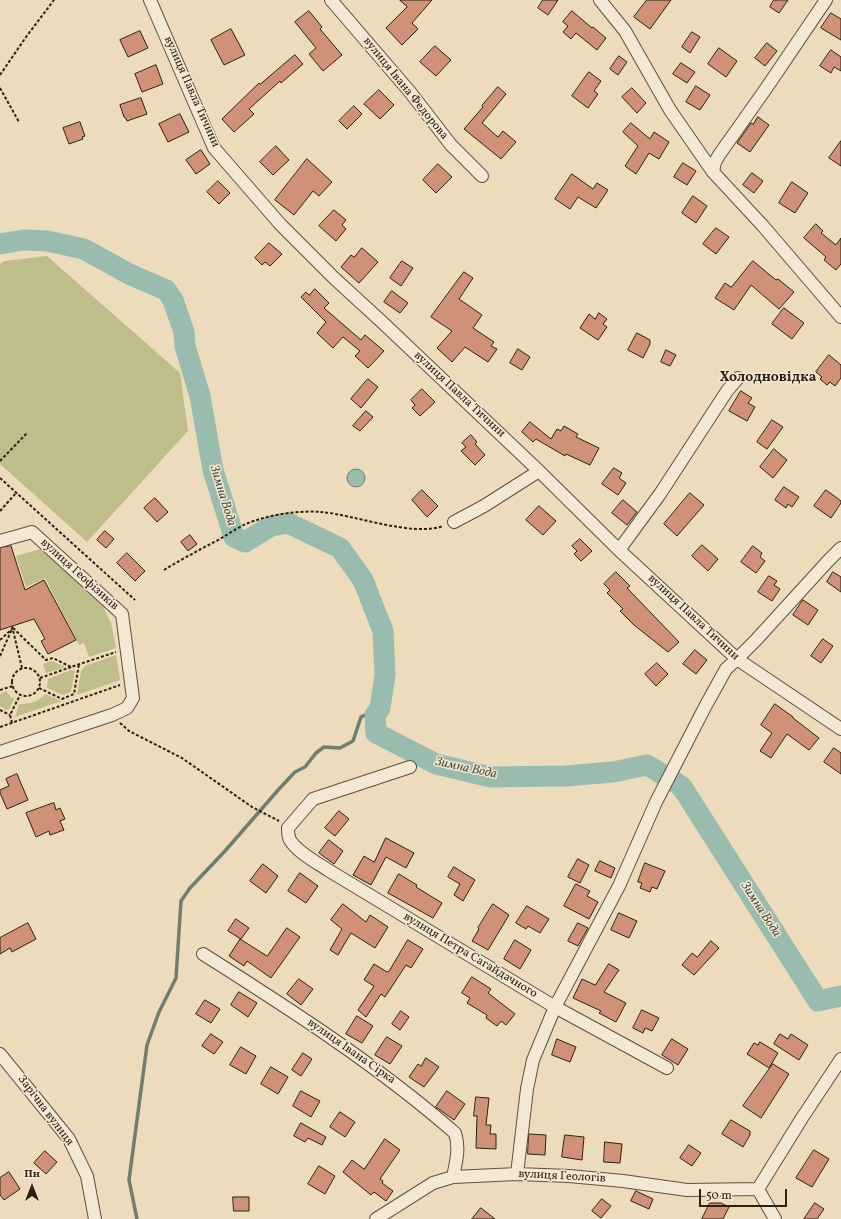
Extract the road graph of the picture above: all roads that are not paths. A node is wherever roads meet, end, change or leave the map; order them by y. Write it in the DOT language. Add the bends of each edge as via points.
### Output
graph roads {
  1 [pos="150,0"];
  2 [pos="331,0"];
  3 [pos="600,0"];
  4 [pos="826,0"];
  5 [pos="713,172"];
  6 [pos="482,176"];
  7 [pos="841,317"];
  8 [pos="738,378"];
  9 [pos="539,471"];
  10 [pos="454,522"];
  11 [pos="0,541"];
  12 [pos="841,548"];
  13 [pos="619,550"];
  14 [pos="737,659"];
  15 [pos="841,729"];
  16 [pos="0,752"];
  17 [pos="410,767"];
  18 [pos="203,954"];
  19 [pos="555,1007"];
  20 [pos="0,1054"];
  21 [pos="841,1059"];
  22 [pos="667,1068"];
  23 [pos="517,1174"];
  24 [pos="452,1177"];
  25 [pos="758,1189"];
  26 [pos="95,1219"];
  27 [pos="376,1219"];
  28 [pos="775,1219"];
  1 -- 9 [label="street, вулиця Павла Тичини" via="214,148 280,224 334,278"];
  2 -- 6 [label="street, вулиця Івана Федорова" via="410,92 451,145"];
  3 -- 5 [label="street" via="625,30 670,110"];
  4 -- 5 [label="street" via="719,155"];
  5 -- 7 [label="street"];
  8 -- 13 [label="street"];
  9 -- 10 [label="street"];
  9 -- 13 [label="street, вулиця Павла Тичини"];
  11 -- 16 [label="street, вулиця Геофізиків" via="32,532 122,614 133,698 127,708 112,715"];
  12 -- 14 [label="street"];
  13 -- 14 [label="street, вулиця Павла Тичини"];
  14 -- 15 [label="street, вулиця Павла Тичини"];
  14 -- 19 [label="street" via="726,669 706,705 656,802 619,886"];
  17 -- 19 [label="street, вулиця Петра Сагайдачного" via="313,799 288,828 290,840 298,849 328,870"];
  18 -- 24 [label="street, вулиця Івана Сірка" via="281,1003 359,1057 410,1094 455,1133 458,1154"];
  19 -- 22 [label="street, вулиця Петра Сагайдачного"];
  19 -- 23 [label="street" via="533,1060"];
  20 -- 26 [label="street, Зарічна вулиця" via="69,1139 87,1176"];
  21 -- 25 [label="street"];
  23 -- 24 [label="street, вулиця Геологів"];
  23 -- 25 [label="street, вулиця Геологів" via="623,1181 687,1190"];
  24 -- 27 [label="street, вулиця Геологів" via="433,1183"];
  25 -- 28 [label="street"];
}
